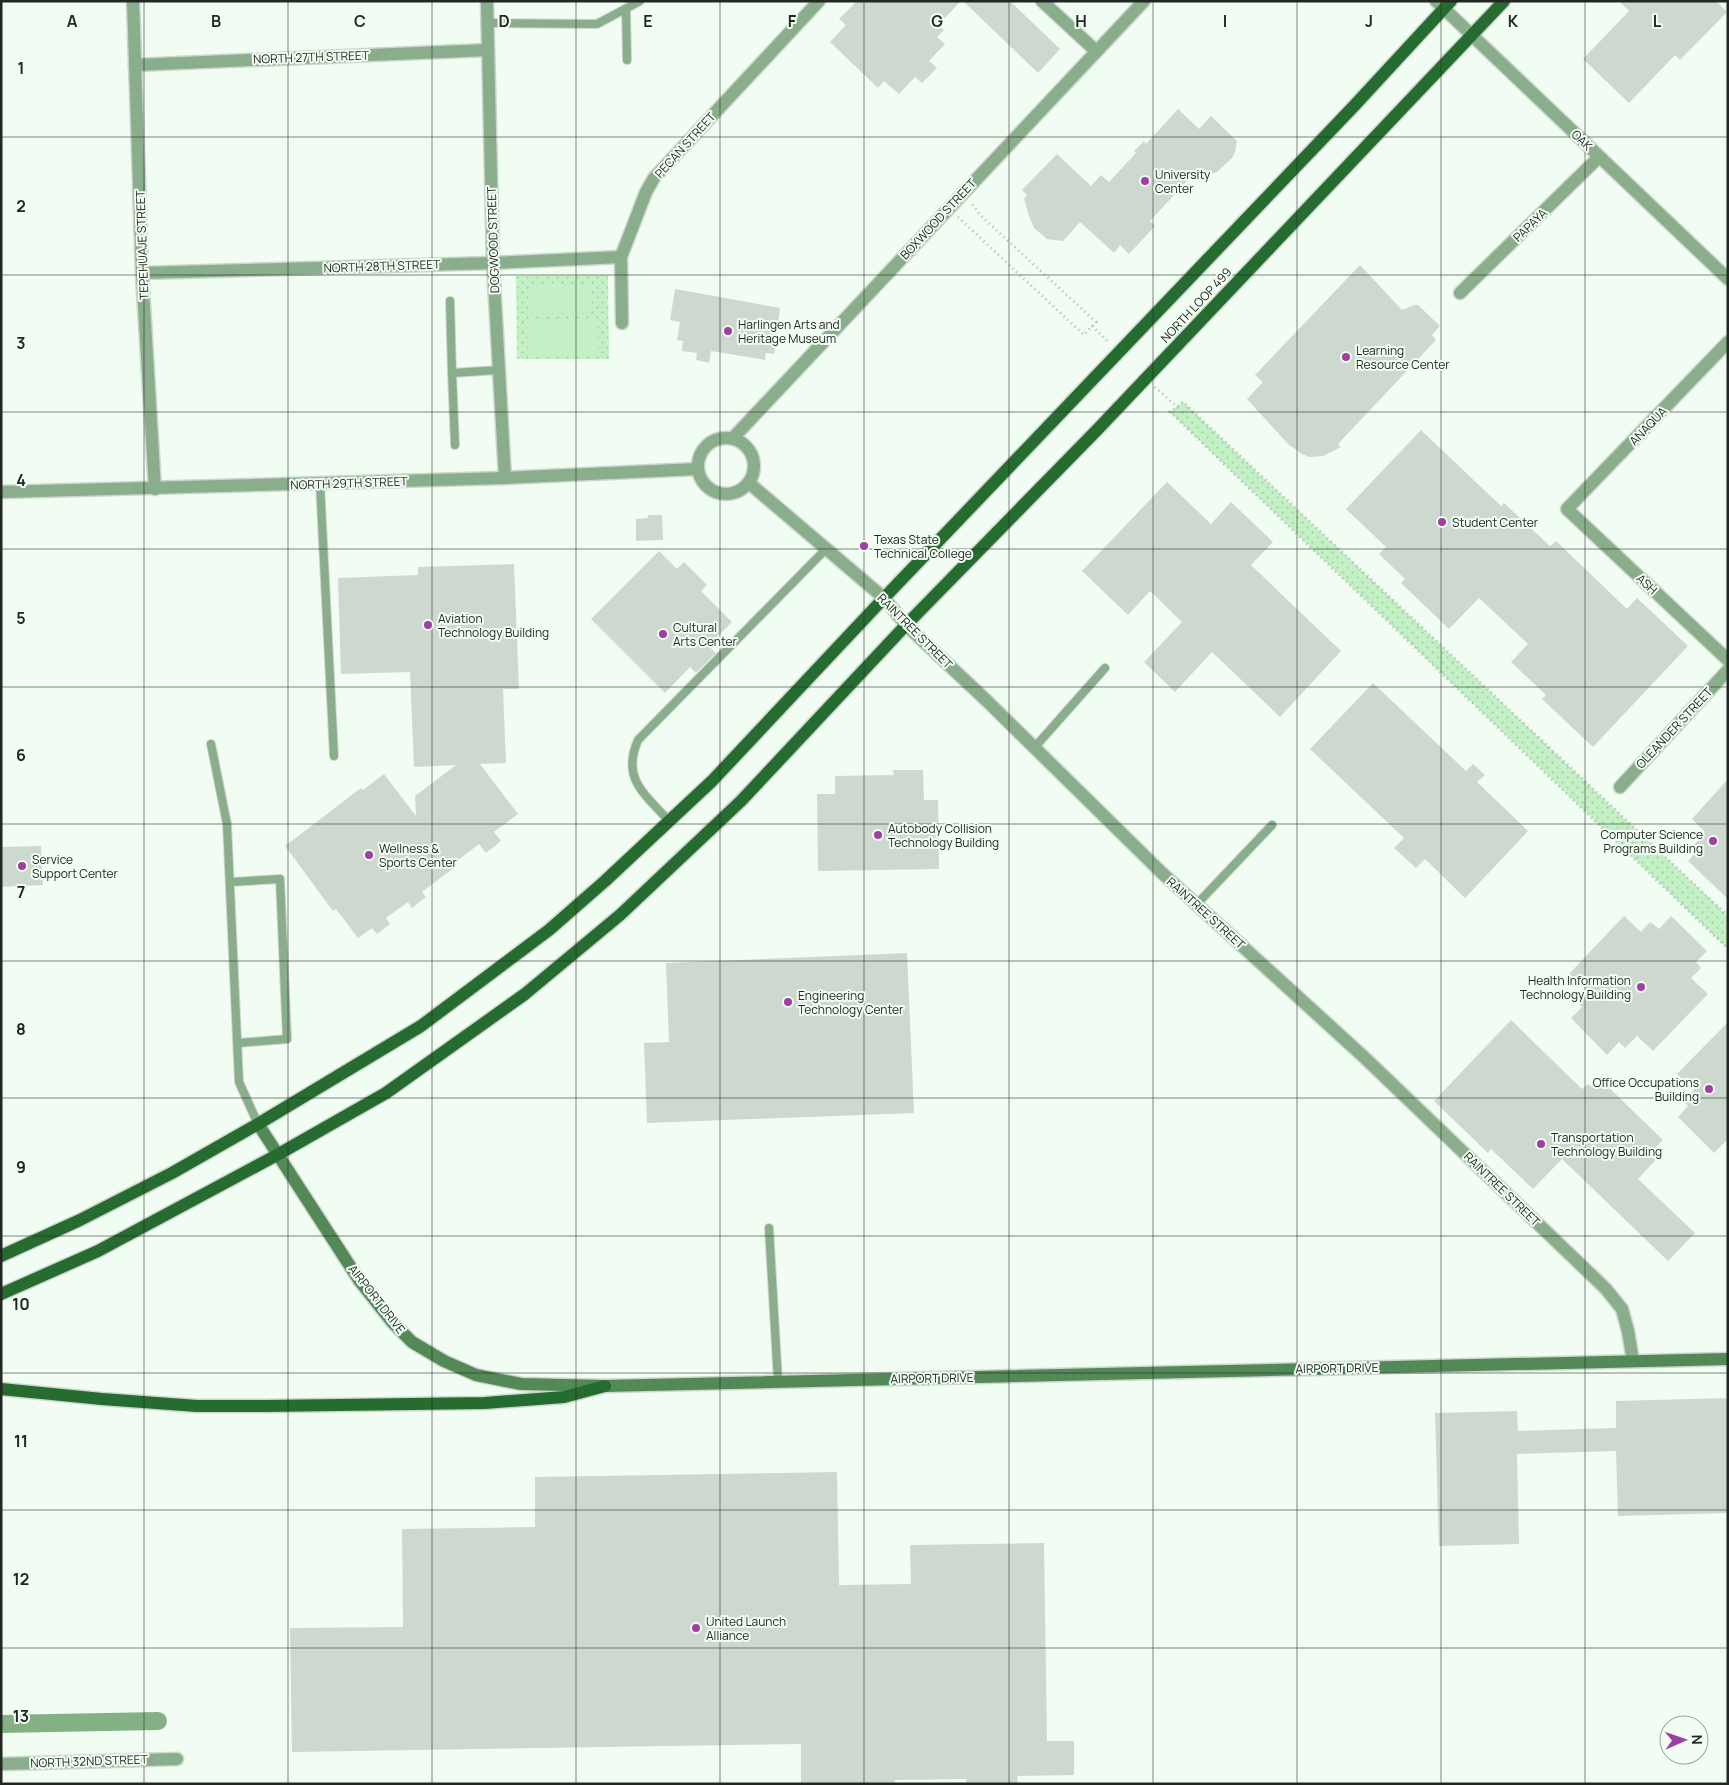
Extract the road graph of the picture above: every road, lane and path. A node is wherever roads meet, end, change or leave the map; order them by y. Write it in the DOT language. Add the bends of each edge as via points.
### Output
graph roads {
  1 [pos="133,1"];
  2 [pos="486,1"];
  3 [pos="640,1"];
  4 [pos="819,1"];
  5 [pos="1042,1"];
  6 [pos="1144,1"];
  7 [pos="1504,1"];
  8 [pos="1444,4"];
  9 [pos="626,8"];
  10 [pos="487,23"];
  11 [pos="1472,35"];
  12 [pos="488,50"];
  13 [pos="1096,51"];
  14 [pos="627,60"];
  15 [pos="135,65"];
  16 [pos="1599,157"];
  17 [pos="963,193"];
  18 [pos="949,208"];
  19 [pos="621,257"];
  20 [pos="493,263"];
  21 [pos="142,273"];
  22 [pos="1728,279"];
  23 [pos="1460,293"];
  24 [pos="450,301"];
  25 [pos="622,323"];
  26 [pos="1728,342"];
  27 [pos="499,370"];
  28 [pos="452,373"];
  29 [pos="733,438"];
  30 [pos="455,445"];
  31 [pos="697,469"];
  32 [pos="505,478"];
  33 [pos="749,483"];
  34 [pos="320,484"];
  35 [pos="155,488"];
  36 [pos="1,492"];
  37 [pos="1567,509"];
  38 [pos="826,548"];
  39 [pos="884,598"];
  40 [pos="906,625"];
  41 [pos="1728,660"];
  42 [pos="1105,668"];
  43 [pos="1728,670"];
  44 [pos="211,744"];
  45 [pos="1034,748"];
  46 [pos="334,756"];
  47 [pos="1620,787"];
  48 [pos="669,821"];
  49 [pos="1272,825"];
  50 [pos="231,882"];
  51 [pos="1196,905"];
  52 [pos="1728,916"];
  53 [pos="1728,949"];
  54 [pos="238,1044"];
  55 [pos="258,1124"];
  56 [pos="277,1155"];
  57 [pos="769,1228"];
  58 [pos="1,1256"];
  59 [pos="1,1294"];
  60 [pos="1728,1359"];
  61 [pos="1633,1361"];
  62 [pos="778,1381"];
  63 [pos="605,1386"];
  64 [pos="1,1389"];
  65 [pos="177,1759"];
  66 [pos="1,1764"];
  1 -- 15 [label="street, TEPEHUAJE STREET"];
  2 -- 10 [label="street, DOGWOOD STREET"];
  3 -- 9 [label="lane"];
  4 -- 19 [label="street, PECAN STREET" via="654,178"];
  5 -- 13 [label="street"];
  6 -- 13 [label="street, BOXWOOD STREET"];
  7 -- 11 [label="main road, NORTH LOOP 499"];
  8 -- 11 [label="street, OAK"];
  8 -- 39 [label="main road, NORTH LOOP 499" via="1354,106"];
  9 -- 10 [label="lane" via="597,24"];
  9 -- 14 [label="lane"];
  10 -- 12 [label="street, DOGWOOD STREET"];
  11 -- 16 [label="street, OAK"];
  11 -- 40 [label="main road, NORTH LOOP 499" via="1097,430"];
  12 -- 15 [label="street, NORTH 27TH STREET"];
  12 -- 20 [label="street, DOGWOOD STREET"];
  13 -- 17 [label="street, BOXWOOD STREET"];
  15 -- 21 [label="street, TEPEHUAJE STREET"];
  16 -- 22 [label="street, OAK"];
  16 -- 23 [label="street, PAPAYA"];
  17 -- 18 [label="street, BOXWOOD STREET"];
  17 -- 18 [label="path" via="980,214 1096,322 1084,335"];
  18 -- 29 [label="street, BOXWOOD STREET"];
  19 -- 20 [label="street, NORTH 28TH STREET"];
  19 -- 25 [label="street, PECAN STREET"];
  20 -- 21 [label="street, NORTH 28TH STREET"];
  20 -- 27 [label="street, DOGWOOD STREET"];
  21 -- 35 [label="street, TEPEHUAJE STREET"];
  24 -- 28 [label="lane"];
  26 -- 37 [label="street, ANAQUA"];
  27 -- 28 [label="lane"];
  27 -- 32 [label="street, DOGWOOD STREET"];
  28 -- 30 [label="lane"];
  29 -- 31 [label="street" via="719,438 707,444 699,455"];
  29 -- 33 [label="street" via="745,445 753,456 754,470"];
  31 -- 32 [label="street, NORTH 29TH STREET"];
  31 -- 33 [label="street" via="702,482 712,491 725,495 738,492"];
  32 -- 34 [label="street, NORTH 29TH STREET"];
  33 -- 38 [label="street, RAINTREE STREET"];
  34 -- 35 [label="street, NORTH 29TH STREET"];
  34 -- 46 [label="lane"];
  35 -- 36 [label="street, NORTH 29TH STREET"];
  37 -- 41 [label="street, ASH"];
  38 -- 39 [label="street, RAINTREE STREET"];
  38 -- 48 [label="lane" via="638,740 633,753 634,779"];
  39 -- 40 [label="street, RAINTREE STREET"];
  39 -- 48 [label="main road, NORTH LOOP 499" via="712,781"];
  40 -- 45 [label="street, RAINTREE STREET"];
  40 -- 56 [label="main road, NORTH LOOP 499" via="740,800 613,921 525,994 386,1093"];
  42 -- 45 [label="lane"];
  43 -- 47 [label="street, OLEANDER STREET"];
  44 -- 50 [label="lane" via="227,824"];
  45 -- 51 [label="street, RAINTREE STREET"];
  48 -- 55 [label="main road, NORTH LOOP 499" via="549,930 421,1026"];
  49 -- 51 [label="lane"];
  50 -- 54 [label="lane"];
  50 -- 54 [label="lane" via="280,879 287,1039"];
  51 -- 61 [label="street, RAINTREE STREET" via="1365,1058 1606,1289 1622,1309"];
  52 -- 53 [label="path" via="1183,402 1170,412"];
  54 -- 55 [label="lane" via="239,1082"];
  55 -- 56 [label="street, AIRPORT DRIVE"];
  55 -- 58 [label="main road, NORTH LOOP 499" via="105,1207"];
  56 -- 59 [label="main road, NORTH LOOP 499" via="98,1251"];
  56 -- 63 [label="street, AIRPORT DRIVE" via="359,1280 412,1342 476,1375 521,1384"];
  57 -- 62 [label="lane"];
  60 -- 61 [label="street, AIRPORT DRIVE"];
  61 -- 62 [label="street, AIRPORT DRIVE"];
  62 -- 63 [label="street, AIRPORT DRIVE"];
  63 -- 64 [label="main road" via="564,1397 485,1403 265,1406 198,1406"];
  65 -- 66 [label="street, NORTH 32ND STREET"];
}
